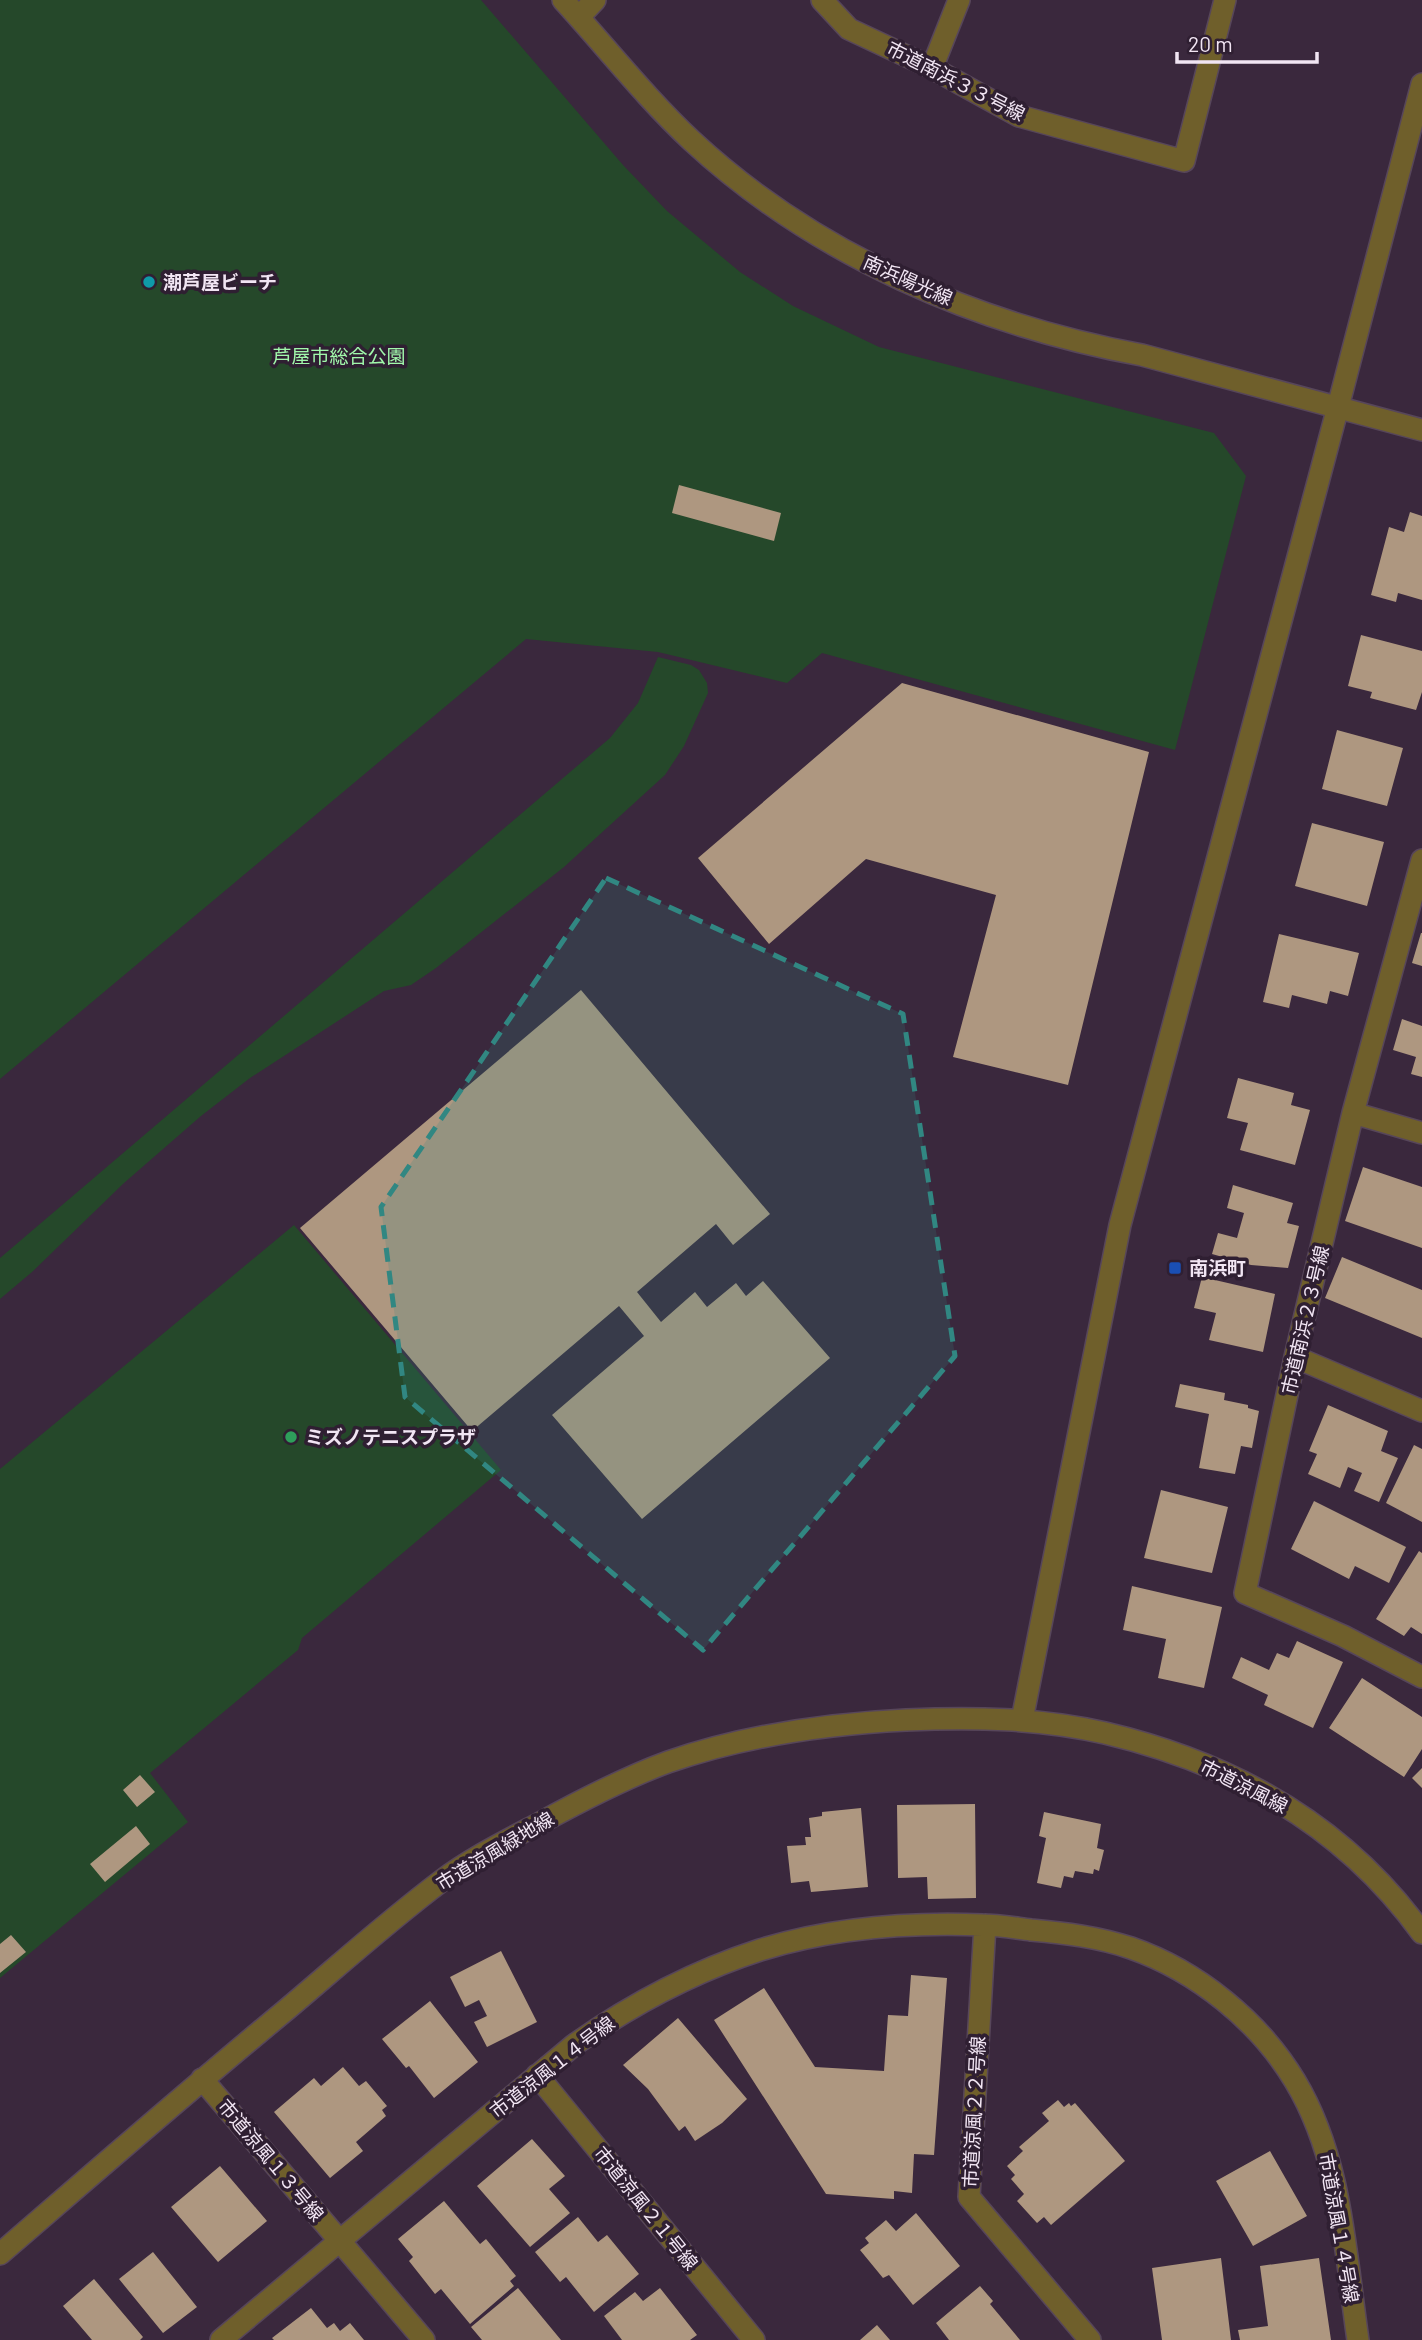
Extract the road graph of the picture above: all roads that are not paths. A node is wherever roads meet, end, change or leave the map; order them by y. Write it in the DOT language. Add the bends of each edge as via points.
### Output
graph roads {
  1 [pos="563,0"];
  2 [pos="595,0"];
  3 [pos="822,0"];
  4 [pos="959,0"];
  5 [pos="1225,0"];
  6 [pos="579,17"];
  7 [pos="932,68"];
  8 [pos="1422,84"];
  9 [pos="1338,407"];
  10 [pos="1422,430"];
  11 [pos="1421,868"];
  12 [pos="1353,1114"];
  13 [pos="1422,1133"];
  14 [pos="1296,1357"];
  15 [pos="1422,1411"];
  16 [pos="1422,1677"];
  17 [pos="1022,1720"];
  18 [pos="985,1925"];
  19 [pos="1422,1933"];
  20 [pos="537,2076"];
  21 [pos="202,2079"];
  22 [pos="340,2241"];
  23 [pos="0,2254"];
  24 [pos="221,2340"];
  25 [pos="424,2340"];
  26 [pos="754,2340"];
  27 [pos="1090,2340"];
  28 [pos="1358,2340"];
  1 -- 6 [label="street, 南浜陽光線"];
  2 -- 6 [label="street"];
  3 -- 7 [label="street, 市道南浜３３号線" via="849,29"];
  4 -- 7 [label="street"];
  5 -- 7 [label="street, 市道南浜３３号線" via="1184,160 1019,116"];
  6 -- 9 [label="street, 南浜陽光線" via="652,102 715,161 772,206 844,251 924,289 1054,335"];
  8 -- 9 [label="street"];
  9 -- 10 [label="street, 南浜陽光線"];
  9 -- 17 [label="street" via="1120,1225"];
  11 -- 12 [label="street, 市道南浜２３号線"];
  12 -- 13 [label="street"];
  12 -- 14 [label="street, 市道南浜２３号線"];
  14 -- 15 [label="street"];
  14 -- 16 [label="street, 市道南浜２３号線" via="1245,1593"];
  17 -- 19 [label="street, 市道涼風線" via="1127,1739 1227,1773 1284,1803 1376,1877"];
  17 -- 21 [label="street, 市道涼風緑地線" via="882,1721 740,1741 667,1762 595,1793 442,1880"];
  18 -- 20 [label="street, 市道涼風１４号線" via="850,1930 752,1953 677,1982 624,2011"];
  18 -- 27 [label="street, 市道涼風２２号線" via="969,2197"];
  18 -- 28 [label="street, 市道涼風１４号線" via="1065,1932 1133,1948 1196,1980 1258,2033 1294,2079 1324,2143 1334,2176"];
  20 -- 22 [label="street, 市道涼風１４号線"];
  20 -- 26 [label="street, 市道涼風２１号線"];
  21 -- 22 [label="street, 市道涼風１３号線"];
  21 -- 23 [label="street, 市道涼風緑地線"];
  22 -- 24 [label="street, 市道涼風１４号線"];
  22 -- 25 [label="street, 市道涼風１３号線"];
}
